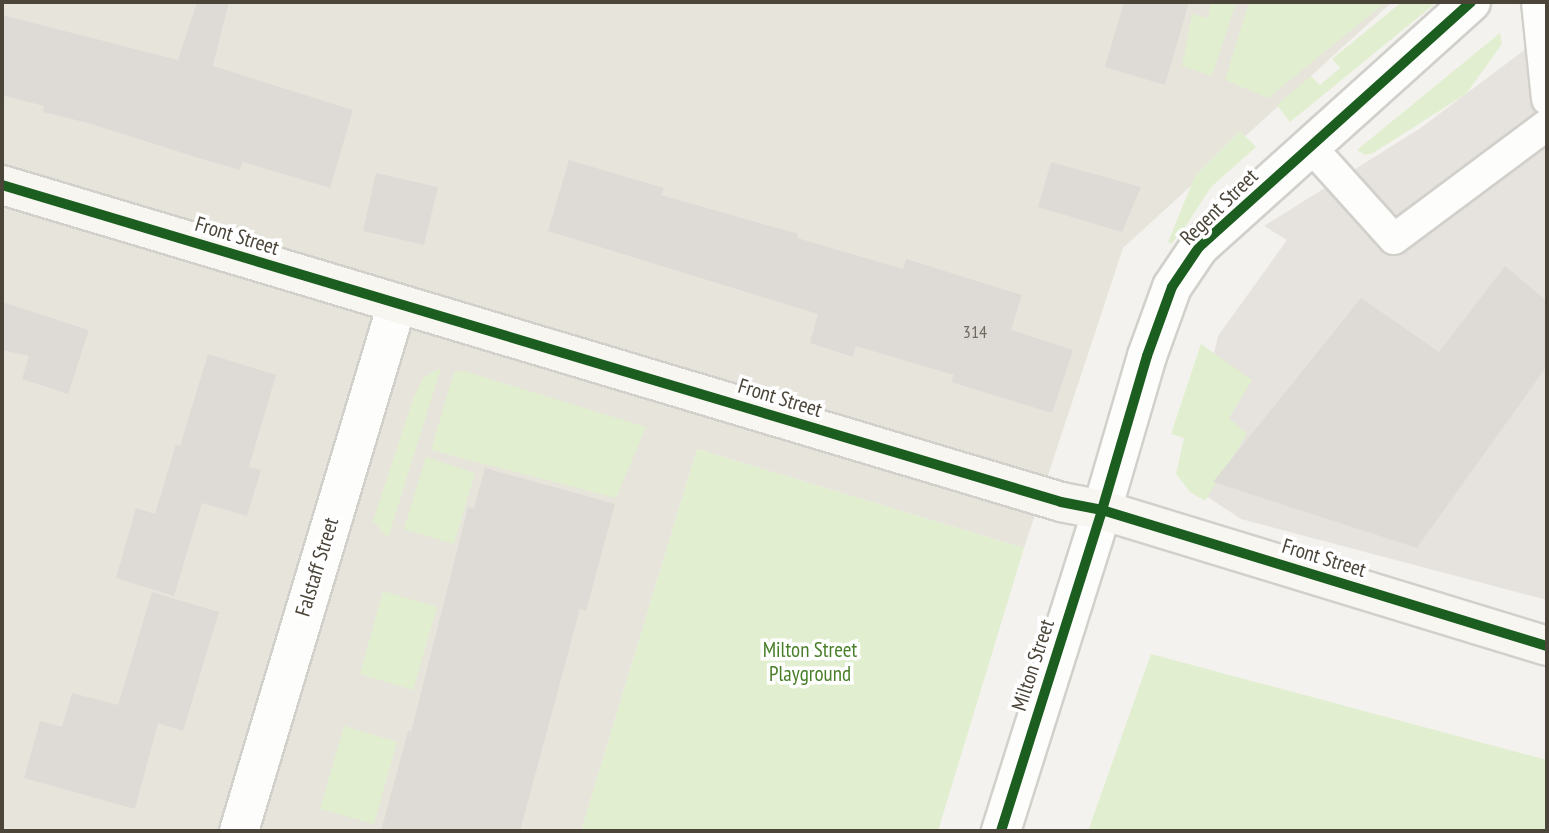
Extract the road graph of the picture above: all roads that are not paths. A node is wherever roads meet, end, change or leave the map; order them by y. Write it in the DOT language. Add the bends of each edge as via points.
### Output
graph roads {
  1 [pos="1471,2"];
  2 [pos="1537,2"];
  3 [pos="1547,99"];
  4 [pos="1547,125"];
  5 [pos="1312,148"];
  6 [pos="2,185"];
  7 [pos="397,304"];
  8 [pos="1102,510"];
  9 [pos="1547,646"];
  10 [pos="239,831"];
  11 [pos="1000,831"];
  1 -- 5 [label="street, Regent Street"];
  2 -- 3 [label="lane"];
  4 -- 5 [label="lane" via="1394,239"];
  5 -- 8 [label="street, Regent Street" via="1199,247 1172,287"];
  6 -- 7 [label="street, Front Street"];
  7 -- 8 [label="street, Front Street"];
  7 -- 10 [label="street, Falstaff Street"];
  8 -- 9 [label="street, Front Street"];
  8 -- 11 [label="street, Milton Street"];
}
